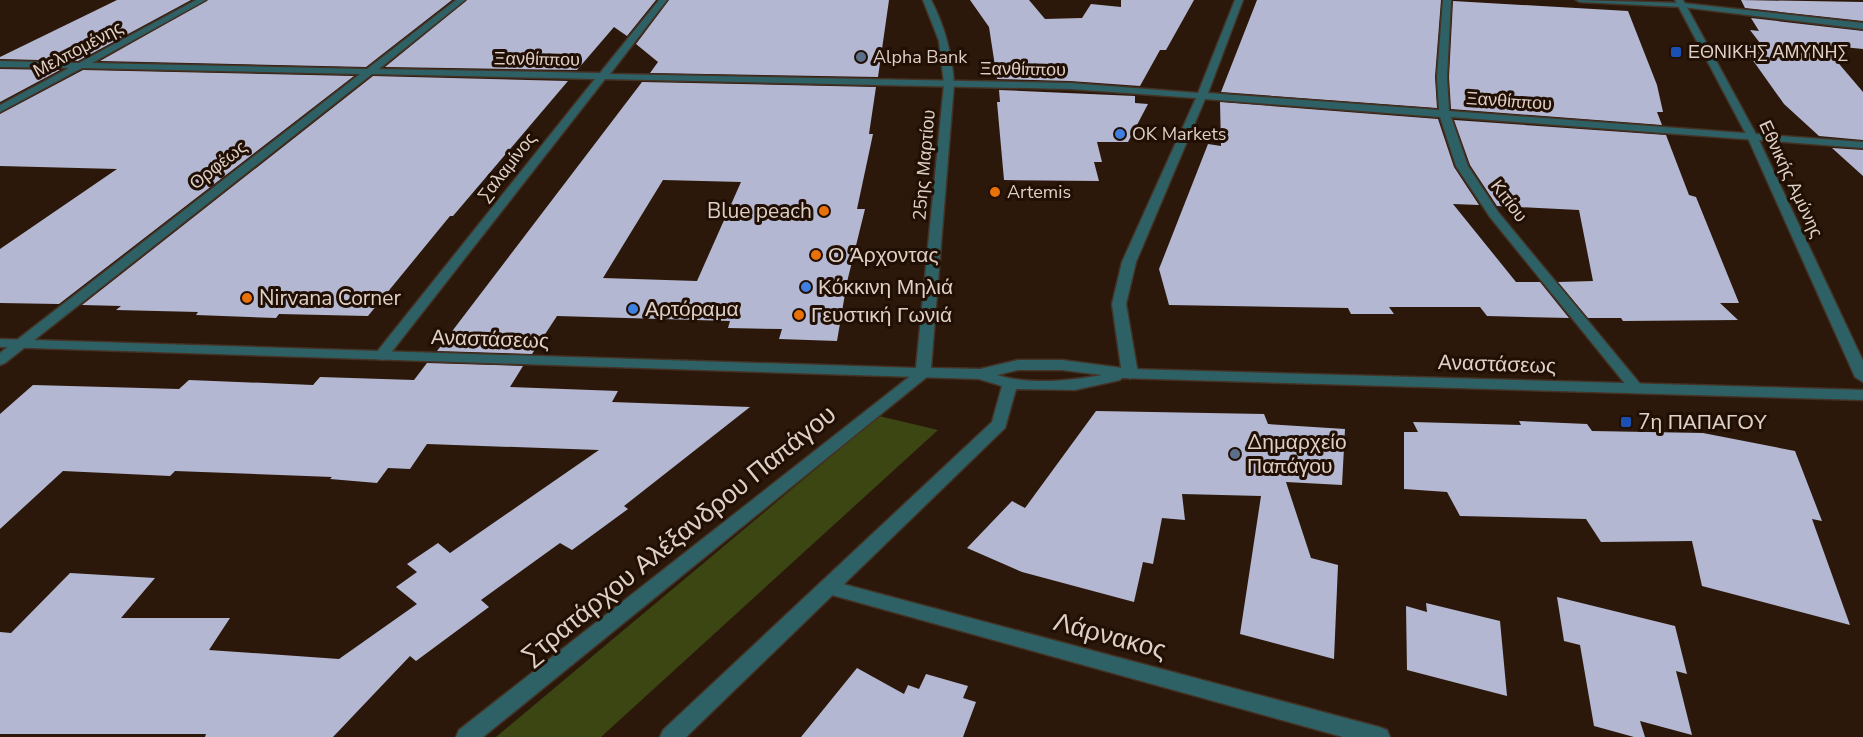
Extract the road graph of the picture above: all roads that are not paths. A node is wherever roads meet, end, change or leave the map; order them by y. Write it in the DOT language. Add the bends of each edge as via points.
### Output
graph roads {
  1 [pos="202,0"];
  2 [pos="461,0"];
  3 [pos="663,0"];
  4 [pos="927,0"];
  5 [pos="1239,0"];
  6 [pos="1447,0"];
  7 [pos="1580,0"];
  8 [pos="1681,3"];
  9 [pos="1863,26"];
  10 [pos="0,64"];
  11 [pos="81,66"];
  12 [pos="368,72"];
  13 [pos="601,77"];
  14 [pos="950,84"];
  15 [pos="1202,95"];
  16 [pos="0,108"];
  17 [pos="1444,112"];
  18 [pos="1752,136"];
  19 [pos="1863,145"];
  20 [pos="0,343"];
  21 [pos="21,344"];
  22 [pos="381,356"];
  23 [pos="0,360"];
  24 [pos="923,373"];
  25 [pos="980,374"];
  26 [pos="1130,374"];
  27 [pos="1863,377"];
  28 [pos="1010,384"];
  29 [pos="1636,388"];
  30 [pos="1863,395"];
  31 [pos="828,587"];
  32 [pos="467,737"];
  33 [pos="671,737"];
  34 [pos="1379,737"];
  1 -- 11 [label="street, Μελπομένης"];
  2 -- 12 [label="street, Ορφέως"];
  3 -- 13 [label="street, Σαλαμίνος"];
  4 -- 14 [label="street, 25ης Μαρτίου" via="948,51"];
  5 -- 15 [label="street"];
  6 -- 17 [label="street, Κιτίου"];
  7 -- 8 [label="street"];
  8 -- 9 [label="street"];
  8 -- 18 [label="street, Εθνικής Αμύνης"];
  10 -- 11 [label="street, Ξανθίππου"];
  11 -- 12 [label="street, Ξανθίππου"];
  11 -- 16 [label="street, Μελπομένης"];
  12 -- 13 [label="street, Ξανθίππου"];
  12 -- 21 [label="street, Ορφέως"];
  13 -- 14 [label="street, Ξανθίππου"];
  13 -- 22 [label="street, Σαλαμίνος"];
  14 -- 15 [label="street, Ξανθίππου" via="1070,86"];
  14 -- 24 [label="street, 25ης Μαρτίου"];
  15 -- 17 [label="street, Ξανθίππου"];
  15 -- 26 [label="street" via="1129,262 1119,304"];
  17 -- 18 [label="street, Ξανθίππου"];
  17 -- 29 [label="street, Κιτίου" via="1462,166 1494,214"];
  18 -- 19 [label="street, Ξανθίππου"];
  18 -- 27 [label="street, Εθνικής Αμύνης"];
  20 -- 21 [label="street, Αναστάσεως"];
  21 -- 22 [label="street, Αναστάσεως"];
  21 -- 23 [label="street, Ορφέως"];
  22 -- 24 [label="street, Αναστάσεως"];
  24 -- 25 [label="street, Αναστάσεως"];
  24 -- 32 [label="street, Στρατάρχου Αλέξανδρου Παπάγου"];
  25 -- 26 [label="street, Αναστάσεως" via="1018,365 1062,365"];
  25 -- 28 [label="street, Αναστάσεως"];
  26 -- 28 [label="street, Αναστάσεως" via="1075,385"];
  26 -- 29 [label="street, Αναστάσεως"];
  28 -- 31 [label="street" via="999,424"];
  29 -- 30 [label="street, Αναστάσεως"];
  31 -- 33 [label="street"];
  31 -- 34 [label="street, Λάρνακος"];
}
